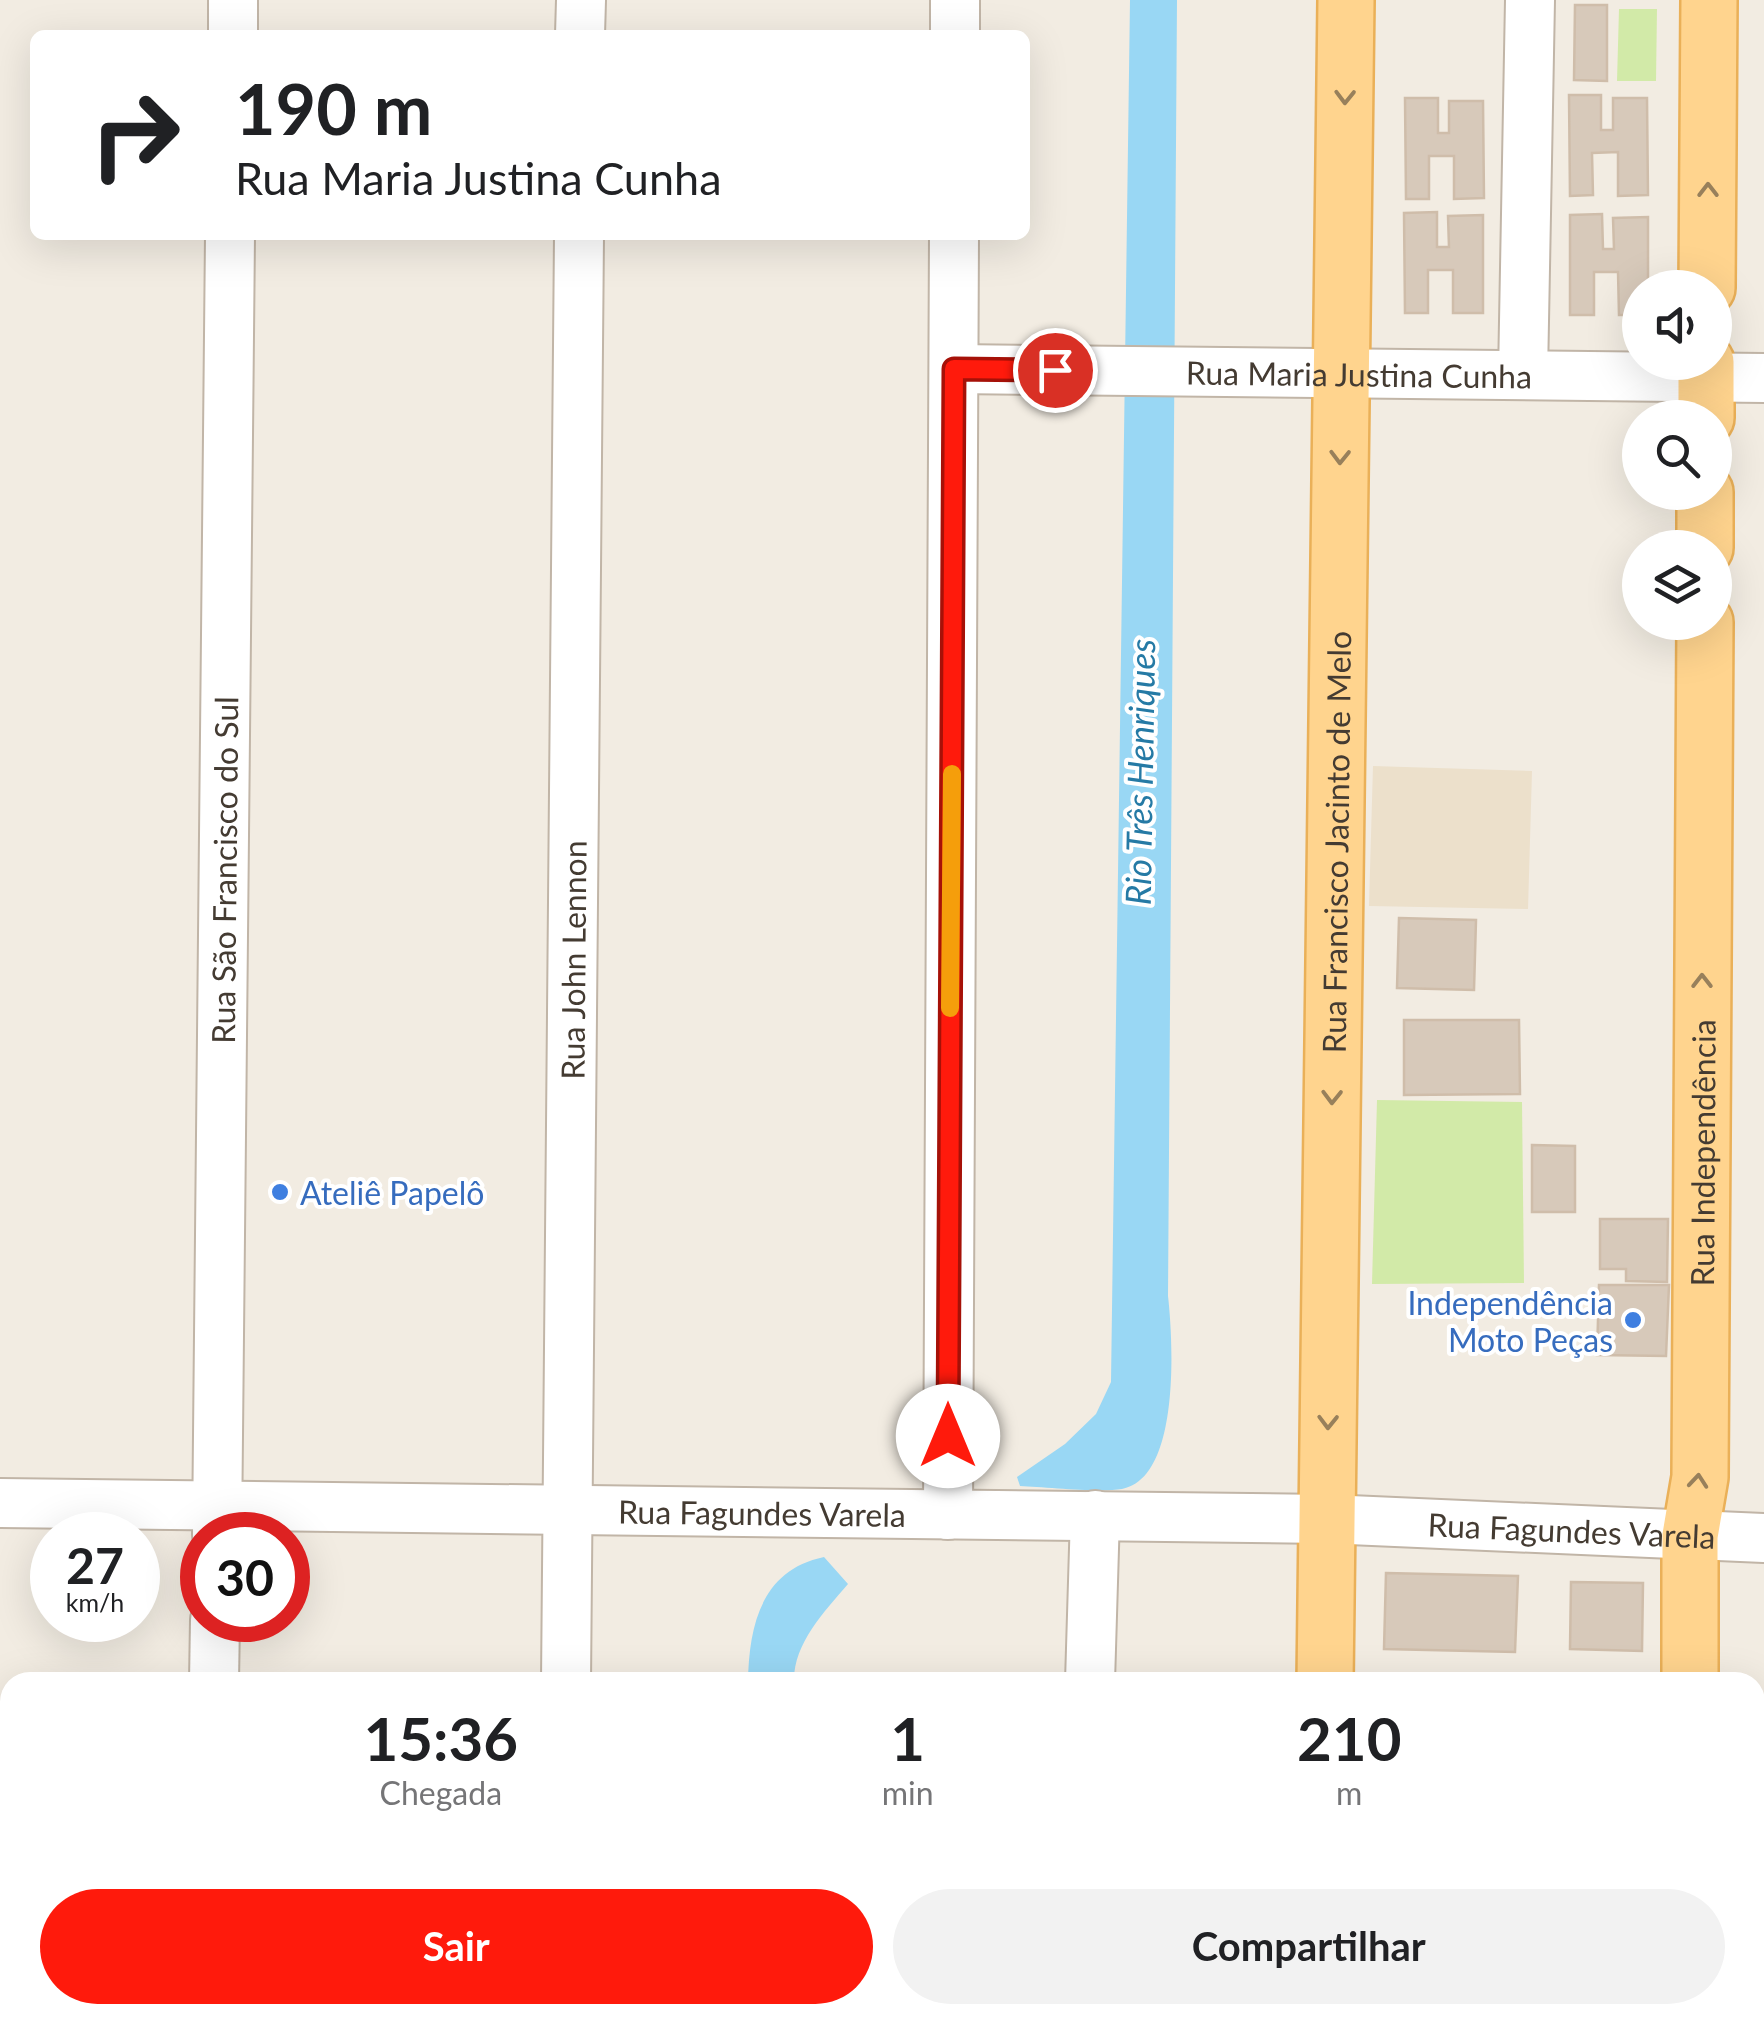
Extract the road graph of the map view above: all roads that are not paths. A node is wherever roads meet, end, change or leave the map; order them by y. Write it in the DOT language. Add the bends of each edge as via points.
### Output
graph roads {
  1 [pos="233,0"];
  2 [pos="580,0"];
  3 [pos="956,0"];
  4 [pos="1346,0"];
  5 [pos="1530,0"];
  6 [pos="1709,0"];
  7 [pos="232,30"];
  8 [pos="580,30"];
  9 [pos="955,30"];
  10 [pos="230,240"];
  11 [pos="578,240"];
  12 [pos="954,240"];
  13 [pos="1707,270"];
  14 [pos="954,369"];
  15 [pos="1342,373"];
  16 [pos="1523,375"];
  17 [pos="1764,378"];
  18 [pos="1706,386"];
  19 [pos="1704,640"];
  20 [pos="0,1503"];
  21 [pos="568,1510"];
  22 [pos="217,1512"];
  23 [pos="948,1515"];
  24 [pos="1096,1515"];
  25 [pos="180,1517"];
  26 [pos="310,1517"];
  27 [pos="1327,1519"];
  28 [pos="1690,1536"];
  29 [pos="1764,1538"];
  30 [pos="215,1642"];
  31 [pos="214,1672"];
  32 [pos="566,1672"];
  33 [pos="1090,1672"];
  34 [pos="1325,1672"];
  35 [pos="1690,1672"];
  1 -- 7 [label="street"];
  2 -- 8 [label="street"];
  3 -- 9 [label="street"];
  4 -- 15 [label="main road, Rua Francisco Jacinto de Melo, one-way"];
  5 -- 16 [label="street"];
  13 -- 6 [label="main road, one-way"];
  10 -- 22 [label="street, Rua São Francisco do Sul"];
  11 -- 21 [label="street, Rua John Lennon"];
  12 -- 14 [label="street"];
  14 -- 15 [label="street, Rua Maria Justina Cunha"];
  14 -- 23 [label="street"];
  15 -- 16 [label="street, Rua Maria Justina Cunha"];
  15 -- 27 [label="main road, Rua Francisco Jacinto de Melo, one-way"];
  16 -- 18 [label="street, Rua Maria Justina Cunha"];
  17 -- 18 [label="street, Rua Maria Justina Cunha"];
  28 -- 19 [label="main road, Rua Independência, one-way" via="1700,1477"];
  20 -- 25 [label="street, Rua Fagundes Varela"];
  21 -- 23 [label="street, Rua Fagundes Varela"];
  21 -- 26 [label="street, Rua Fagundes Varela"];
  21 -- 32 [label="street, Rua John Lennon"];
  23 -- 24 [label="street, Rua Fagundes Varela"];
  24 -- 27 [label="street, Rua Fagundes Varela"];
  24 -- 33 [label="street"];
  27 -- 28 [label="street, Rua Fagundes Varela"];
  27 -- 34 [label="main road, Rua Francisco Jacinto de Melo"];
  28 -- 29 [label="street, Rua Fagundes Varela"];
  28 -- 35 [label="main road, Rua Independência"];
  30 -- 31 [label="street"];
}
